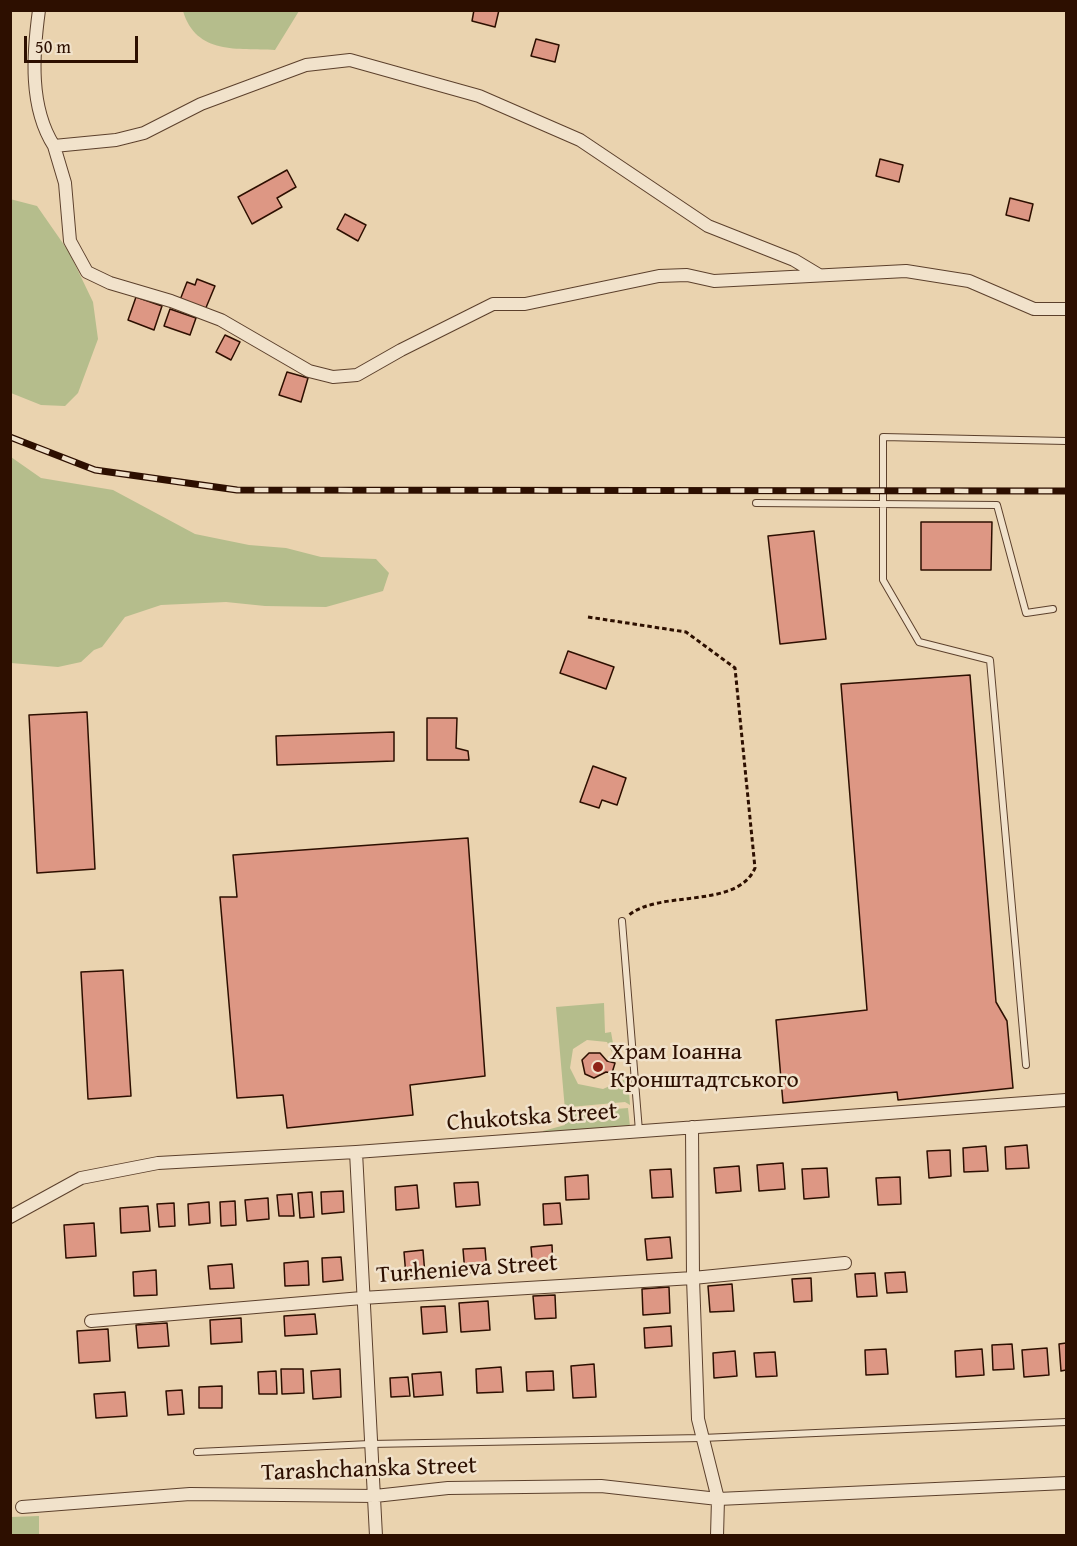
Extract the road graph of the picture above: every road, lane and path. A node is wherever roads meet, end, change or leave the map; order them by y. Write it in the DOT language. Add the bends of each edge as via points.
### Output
graph roads {
  1 [pos="39,10"];
  2 [pos="54,146"];
  3 [pos="820,276"];
  4 [pos="1066,309"];
  5 [pos="1066,441"];
  6 [pos="756,503"];
  7 [pos="882,505"];
  8 [pos="1053,609"];
  9 [pos="588,617"];
  10 [pos="622,921"];
  11 [pos="1026,1065"];
  12 [pos="1066,1100"];
  13 [pos="692,1127"];
  14 [pos="639,1131"];
  15 [pos="356,1152"];
  16 [pos="10,1217"];
  17 [pos="845,1263"];
  18 [pos="693,1278"];
  19 [pos="362,1298"];
  20 [pos="91,1321"];
  21 [pos="1066,1422"];
  22 [pos="702,1438"];
  23 [pos="370,1444"];
  24 [pos="197,1452"];
  25 [pos="1066,1483"];
  26 [pos="375,1496"];
  27 [pos="718,1499"];
  28 [pos="22,1507"];
  29 [pos="376,1536"];
  30 [pos="717,1536"];
  1 -- 2 [label="street" via="35,37 36,93 44,131"];
  2 -- 3 [label="street" via="144,133 201,104 306,66 350,60 479,96 580,140 708,226 794,260"];
  2 -- 3 [label="street" via="65,183 70,241 87,272 221,320 309,371 333,377 357,375 493,304 525,304 659,276 687,275 714,281"];
  3 -- 4 [label="street" via="906,271 969,281 1034,309"];
  5 -- 7 [label="lane" via="883,437"];
  6 -- 7 [label="lane"];
  7 -- 8 [label="lane" via="997,506 1026,613"];
  7 -- 11 [label="lane" via="884,580 919,642 990,660"];
  9 -- 10 [label="path" via="686,632 735,668 756,868 738,886 633,911"];
  10 -- 14 [label="lane"];
  12 -- 13 [label="street, Chukotska Street"];
  13 -- 14 [label="street, Chukotska Street"];
  13 -- 18 [label="street"];
  14 -- 15 [label="street, Chukotska Street"];
  15 -- 16 [label="street, Chukotska Street" via="158,1163 81,1178"];
  15 -- 19 [label="street"];
  17 -- 18 [label="street, Turhenieva Street"];
  18 -- 19 [label="street, Turhenieva Street"];
  18 -- 22 [label="street"];
  19 -- 20 [label="street, Turhenieva Street"];
  19 -- 23 [label="street"];
  21 -- 22 [label="lane"];
  22 -- 23 [label="lane"];
  22 -- 27 [label="street"];
  23 -- 24 [label="lane"];
  23 -- 26 [label="street"];
  25 -- 27 [label="street, Tarashchanska Street"];
  26 -- 27 [label="street, Tarashchanska Street" via="448,1488 601,1486"];
  26 -- 28 [label="street, Tarashchanska Street" via="190,1494"];
  26 -- 29 [label="street"];
  27 -- 30 [label="street"];
}
